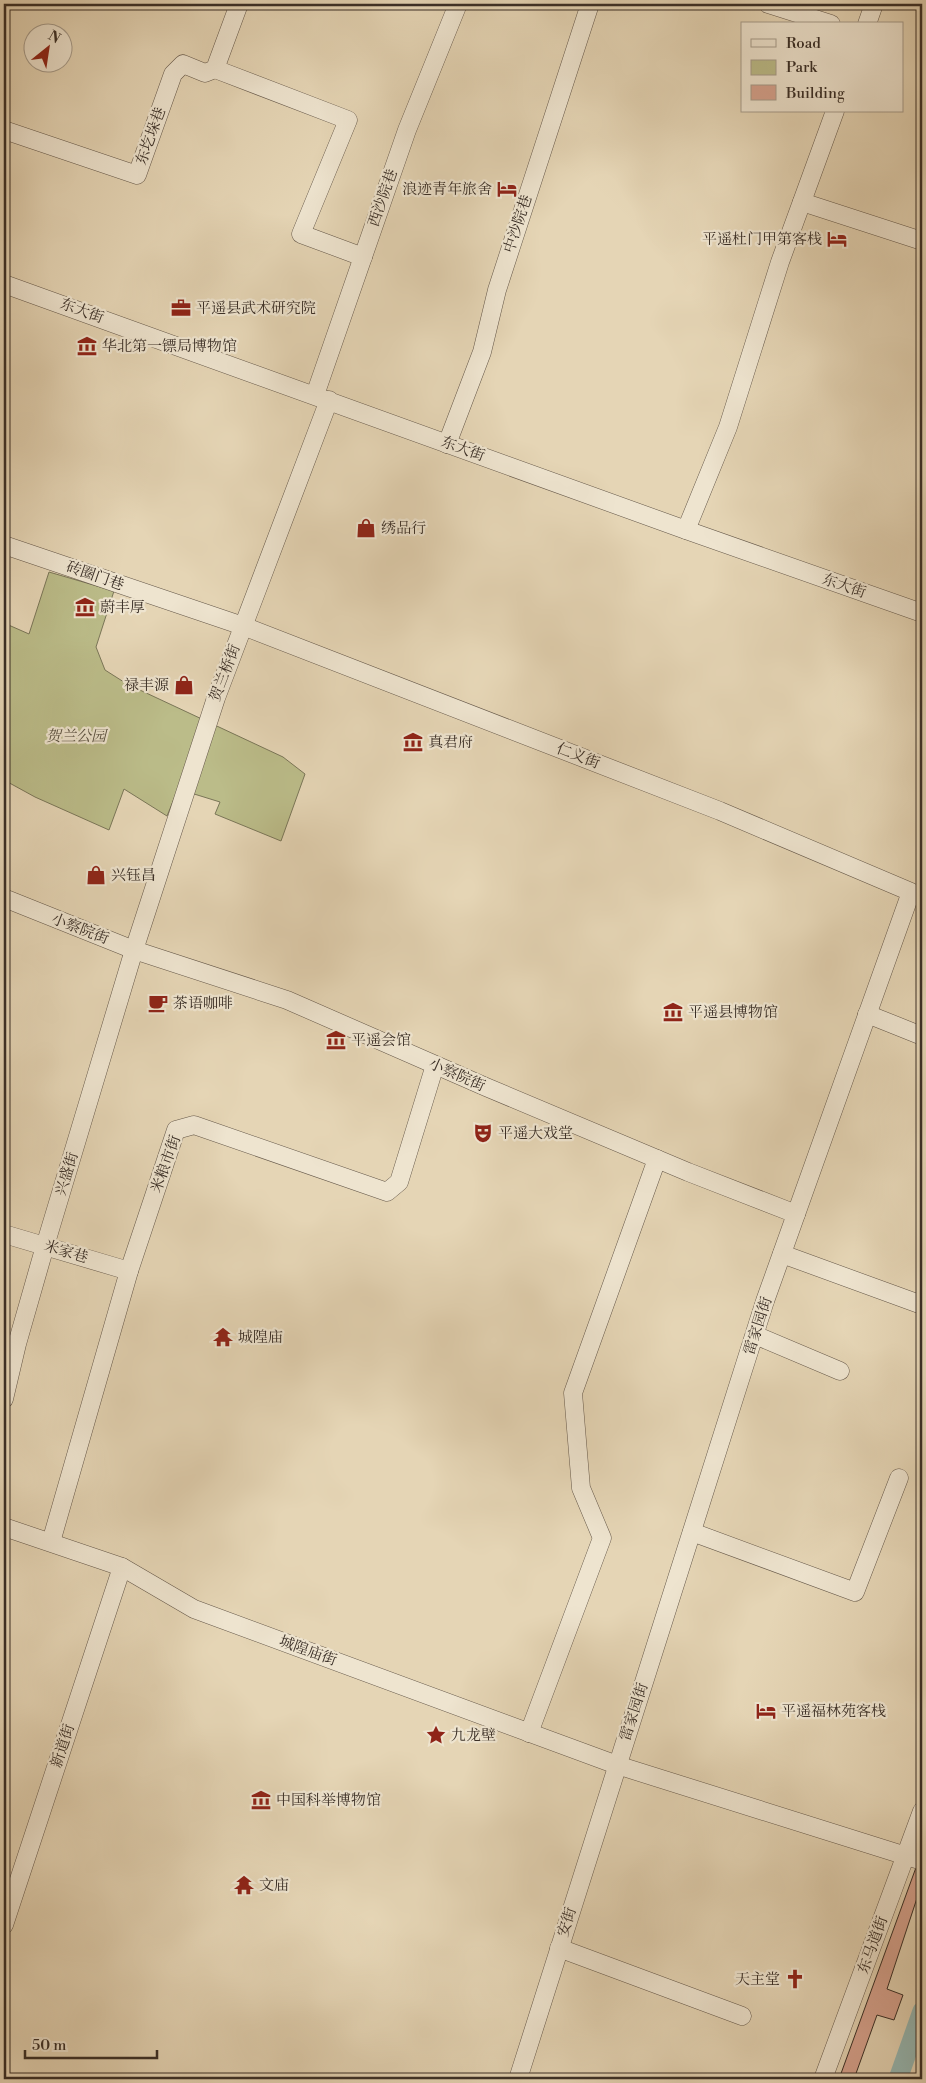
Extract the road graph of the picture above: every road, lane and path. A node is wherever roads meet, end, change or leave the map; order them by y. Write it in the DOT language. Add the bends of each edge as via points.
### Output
graph roads {
  1 [pos="239,4"];
  2 [pos="458,4"];
  3 [pos="590,4"];
  4 [pos="768,4"];
  5 [pos="874,4"];
  6 [pos="825,22"];
  7 [pos="868,22"];
  8 [pos="215,69"];
  9 [pos="835,112"];
  10 [pos="4,130"];
  11 [pos="802,202"];
  12 [pos="922,241"];
  13 [pos="363,257"];
  14 [pos="4,284"];
  15 [pos="322,398"];
  16 [pos="448,444"];
  17 [pos="686,530"];
  18 [pos="4,546"];
  19 [pos="922,614"];
  20 [pos="243,626"];
  21 [pos="911,892"];
  22 [pos="4,898"];
  23 [pos="134,950"];
  24 [pos="867,1014"];
  25 [pos="922,1036"];
  26 [pos="436,1065"];
  27 [pos="656,1159"];
  28 [pos="796,1214"];
  29 [pos="4,1234"];
  30 [pos="45,1246"];
  31 [pos="782,1254"];
  32 [pos="129,1271"];
  33 [pos="922,1305"];
  34 [pos="755,1335"];
  35 [pos="840,1371"];
  36 [pos="4,1399"];
  37 [pos="900,1478"];
  38 [pos="4,1527"];
  39 [pos="692,1532"];
  40 [pos="51,1542"];
  41 [pos="122,1568"];
  42 [pos="529,1733"];
  43 [pos="617,1765"];
  44 [pos="922,1811"];
  45 [pos="913,1857"];
  46 [pos="4,1925"];
  47 [pos="559,1948"];
  48 [pos="742,2016"];
  49 [pos="518,2079"];
  50 [pos="823,2079"];
  1 -- 8 [label="street"];
  2 -- 13 [label="street, 西沙院巷" via="407,130"];
  3 -- 16 [label="street, 中沙院巷" via="497,290 482,352"];
  4 -- 6 [label="street"];
  5 -- 7 [label="street"];
  8 -- 10 [label="street, 东圪垛巷" via="205,72 183,64 173,74 137,175"];
  8 -- 13 [label="street" via="348,120 301,234"];
  9 -- 11 [label="street"];
  11 -- 12 [label="street"];
  11 -- 17 [label="street" via="728,428"];
  13 -- 15 [label="street, 西沙院巷"];
  14 -- 15 [label="street, 东大街"];
  15 -- 16 [label="street, 东大街"];
  15 -- 20 [label="street, 贺兰桥街"];
  16 -- 17 [label="street, 东大街"];
  17 -- 19 [label="street, 东大街"];
  18 -- 20 [label="street, 砖圈门巷"];
  20 -- 21 [label="street, 仁义街" via="720,810"];
  20 -- 23 [label="street, 贺兰桥街" via="216,698"];
  21 -- 24 [label="street, 雷家园街"];
  22 -- 23 [label="street, 小察院街"];
  23 -- 26 [label="street, 小察院街" via="287,1000"];
  23 -- 30 [label="street, 兴盛街"];
  24 -- 25 [label="street"];
  24 -- 28 [label="street, 雷家园街"];
  26 -- 27 [label="street, 小察院街"];
  26 -- 32 [label="street, 米粮市街" via="399,1182 387,1192 194,1125 176,1130"];
  27 -- 28 [label="street, 小察院街"];
  27 -- 42 [label="street" via="573,1393 581,1488 602,1538"];
  28 -- 31 [label="street, 雷家园街"];
  29 -- 30 [label="street, 米家巷"];
  30 -- 32 [label="street, 米家巷"];
  30 -- 36 [label="street, 兴盛街"];
  31 -- 33 [label="street"];
  31 -- 34 [label="street, 雷家园街"];
  32 -- 40 [label="street, 米粮市街"];
  34 -- 35 [label="street"];
  34 -- 39 [label="street, 雷家园街"];
  37 -- 39 [label="street" via="855,1592"];
  38 -- 40 [label="street, 城隍庙街"];
  39 -- 43 [label="street, 雷家园街"];
  40 -- 41 [label="street, 城隍庙街"];
  41 -- 42 [label="street, 城隍庙街" via="194,1609"];
  41 -- 46 [label="street, 新道街"];
  42 -- 43 [label="street, 城隍庙街"];
  43 -- 45 [label="street, 城隍庙街"];
  43 -- 47 [label="street, 安街"];
  44 -- 45 [label="street, 东马道街"];
  45 -- 50 [label="street, 东马道街"];
  47 -- 48 [label="street"];
  47 -- 49 [label="street, 安街"];
}
